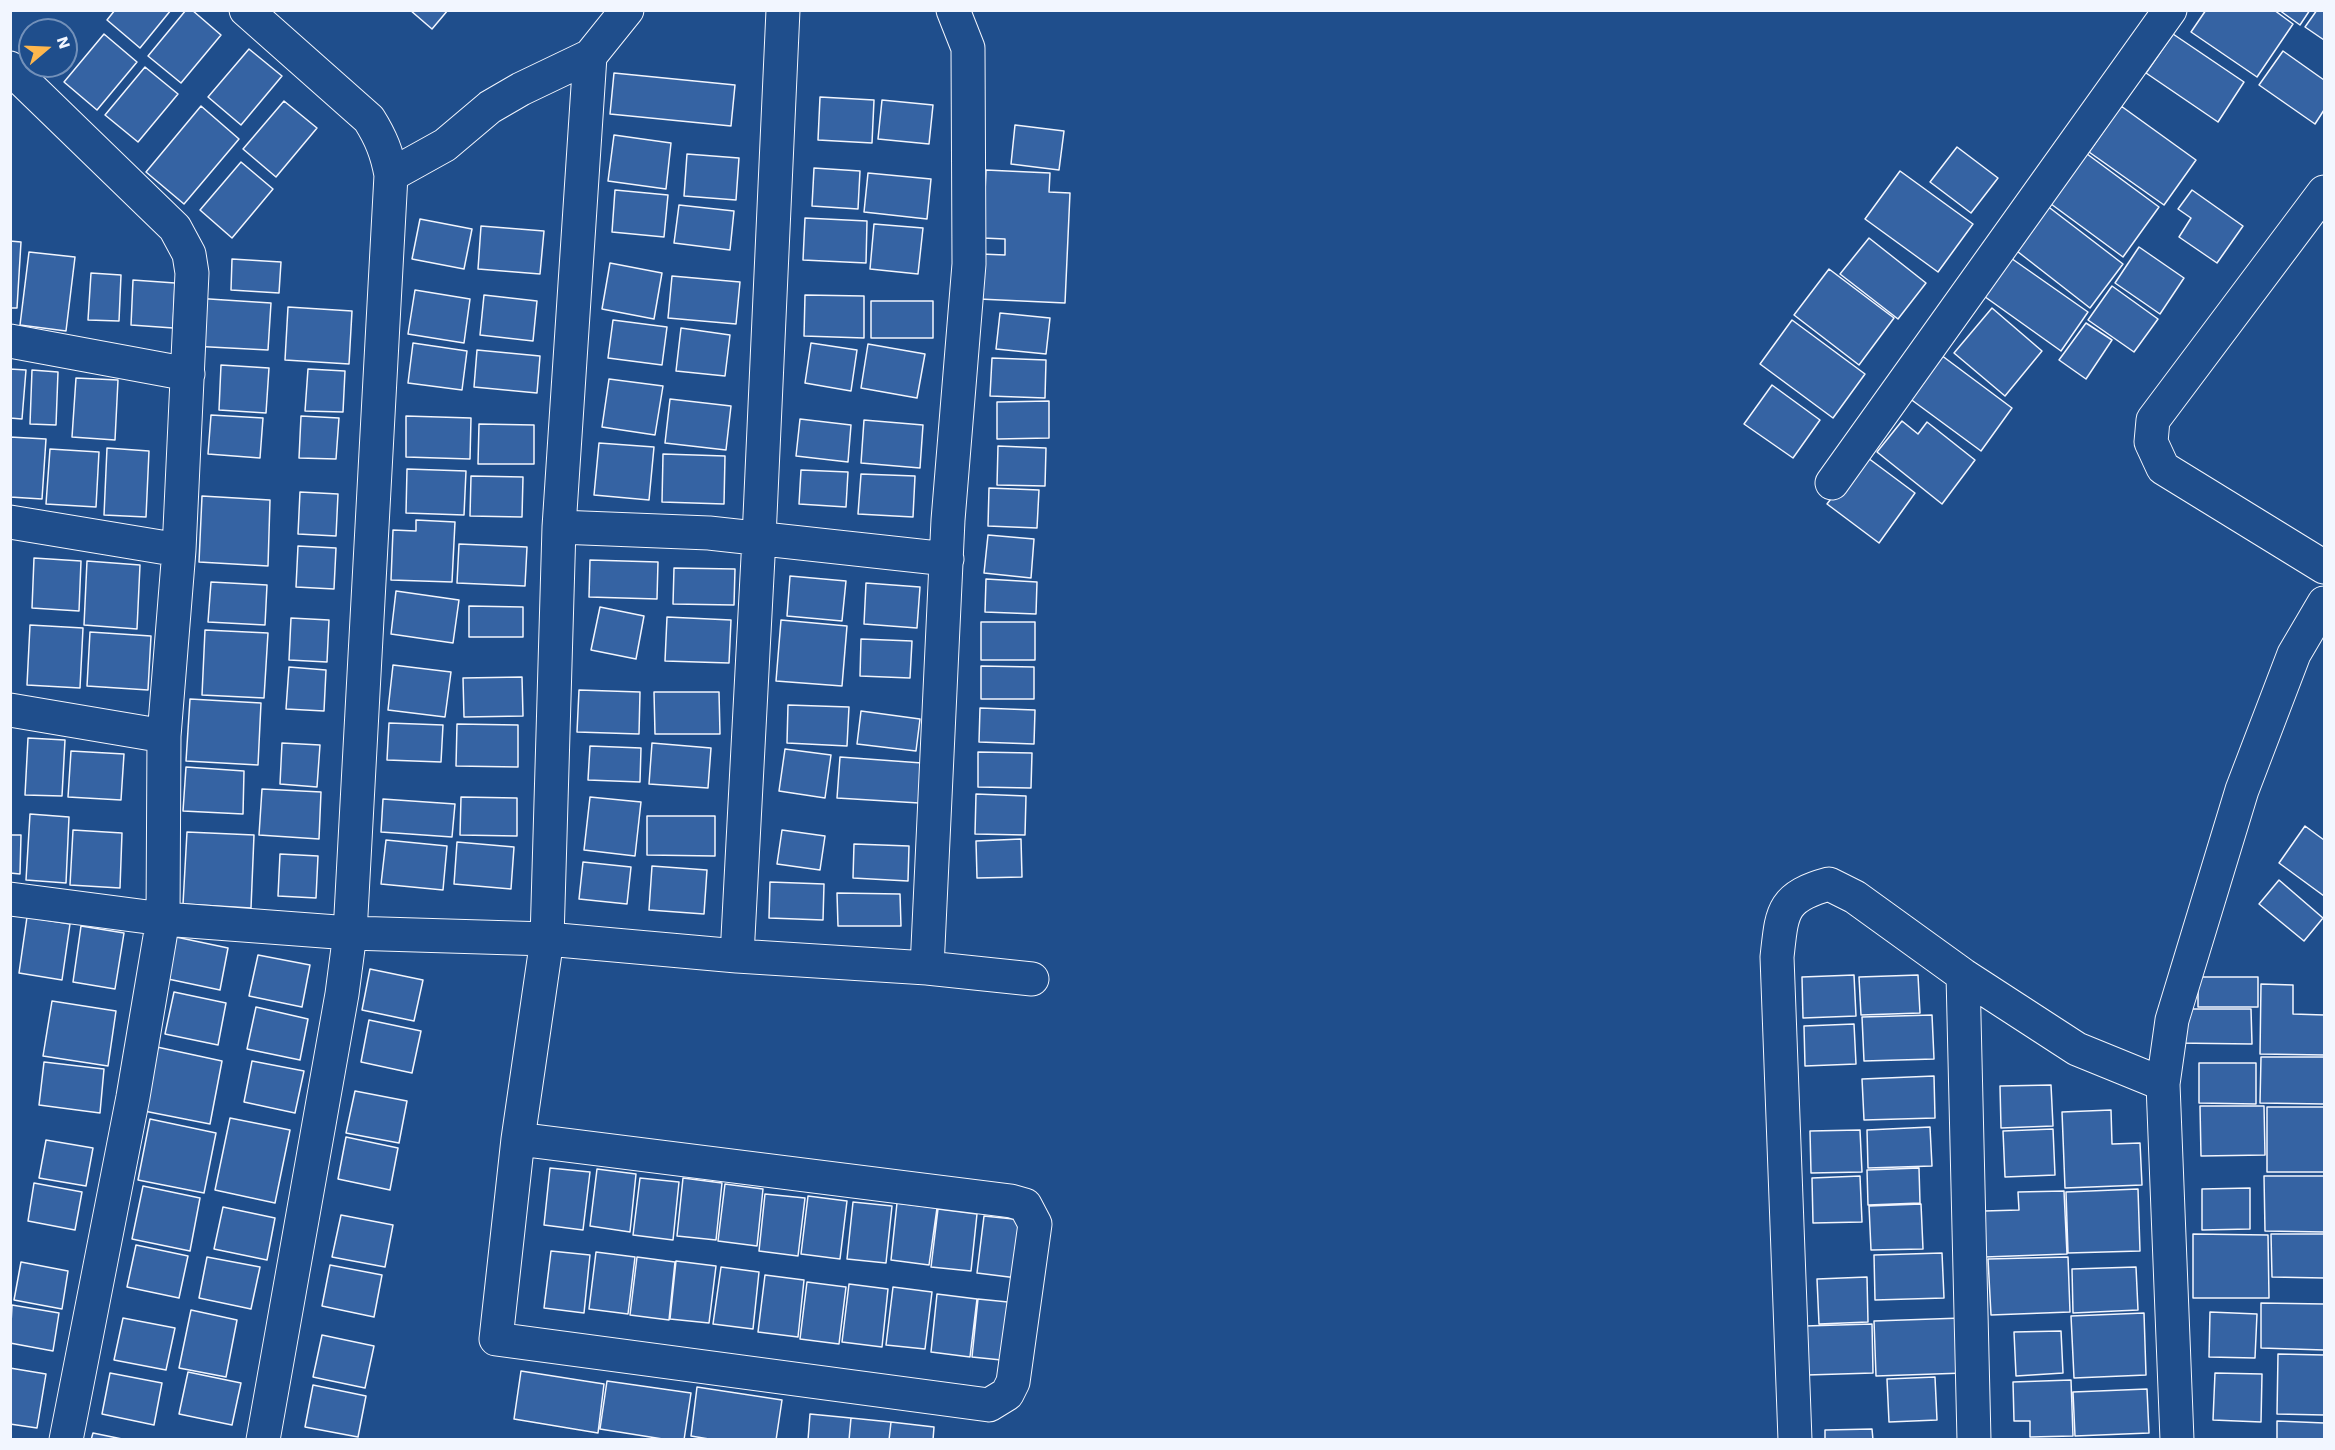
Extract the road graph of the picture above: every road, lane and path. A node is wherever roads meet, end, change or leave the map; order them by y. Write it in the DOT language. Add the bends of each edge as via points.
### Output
graph roads {
  1 [pos="246,10"];
  2 [pos="627,10"];
  3 [pos="783,10"];
  4 [pos="953,10"];
  5 [pos="2170,10"];
  6 [pos="590,56"];
  7 [pos="10,68"];
  8 [pos="391,175"];
  9 [pos="2325,192"];
  10 [pos="10,341"];
  11 [pos="188,374"];
  12 [pos="1832,483"];
  13 [pos="10,522"];
  14 [pos="559,527"];
  15 [pos="759,538"];
  16 [pos="179,550"];
  17 [pos="947,559"];
  18 [pos="2325,567"];
  19 [pos="2325,603"];
  20 [pos="10,710"];
  21 [pos="164,736"];
  22 [pos="10,899"];
  23 [pos="163,919"];
  24 [pos="350,933"];
  25 [pos="548,939"];
  26 [pos="737,956"];
  27 [pos="927,968"];
  28 [pos="1963,975"];
  29 [pos="1032,979"];
  30 [pos="2163,1084"];
  31 [pos="518,1139"];
  32 [pos="66,1440"];
  33 [pos="263,1440"];
  34 [pos="1795,1440"];
  35 [pos="1974,1440"];
  36 [pos="2177,1440"];
  1 -- 8 [label="street" via="369,119 387,151"];
  2 -- 6 [label="street"];
  3 -- 15 [label="street"];
  4 -- 17 [label="street" via="968,48 969,264"];
  5 -- 12 [label="street"];
  6 -- 8 [label="street" via="490,107 446,145"];
  6 -- 14 [label="street"];
  7 -- 11 [label="street" via="175,228 189,254 192,273"];
  8 -- 24 [label="street"];
  9 -- 18 [label="street" via="2153,420 2151,442 2163,468"];
  10 -- 11 [label="street"];
  11 -- 16 [label="street"];
  13 -- 16 [label="street"];
  14 -- 15 [label="street"];
  14 -- 25 [label="street"];
  15 -- 17 [label="street"];
  15 -- 26 [label="street"];
  16 -- 21 [label="street"];
  17 -- 27 [label="street"];
  19 -- 30 [label="street" via="2294,654 2242,790 2172,1020"];
  20 -- 21 [label="street"];
  21 -- 23 [label="street"];
  22 -- 23 [label="street"];
  23 -- 24 [label="street"];
  23 -- 32 [label="street" via="131,1109"];
  24 -- 25 [label="street"];
  24 -- 33 [label="street"];
  25 -- 26 [label="street"];
  25 -- 31 [label="street"];
  26 -- 27 [label="street"];
  27 -- 29 [label="street"];
  28 -- 30 [label="street" via="2078,1049"];
  28 -- 34 [label="street" via="1855,897 1829,884 1809,889 1791,900 1781,920 1777,957"];
  28 -- 35 [label="street"];
  30 -- 36 [label="street"];
  31 -- 31 [label="street" via="496,1339 989,1405 1007,1394 1014,1382 1035,1224 1024,1205"];
}
